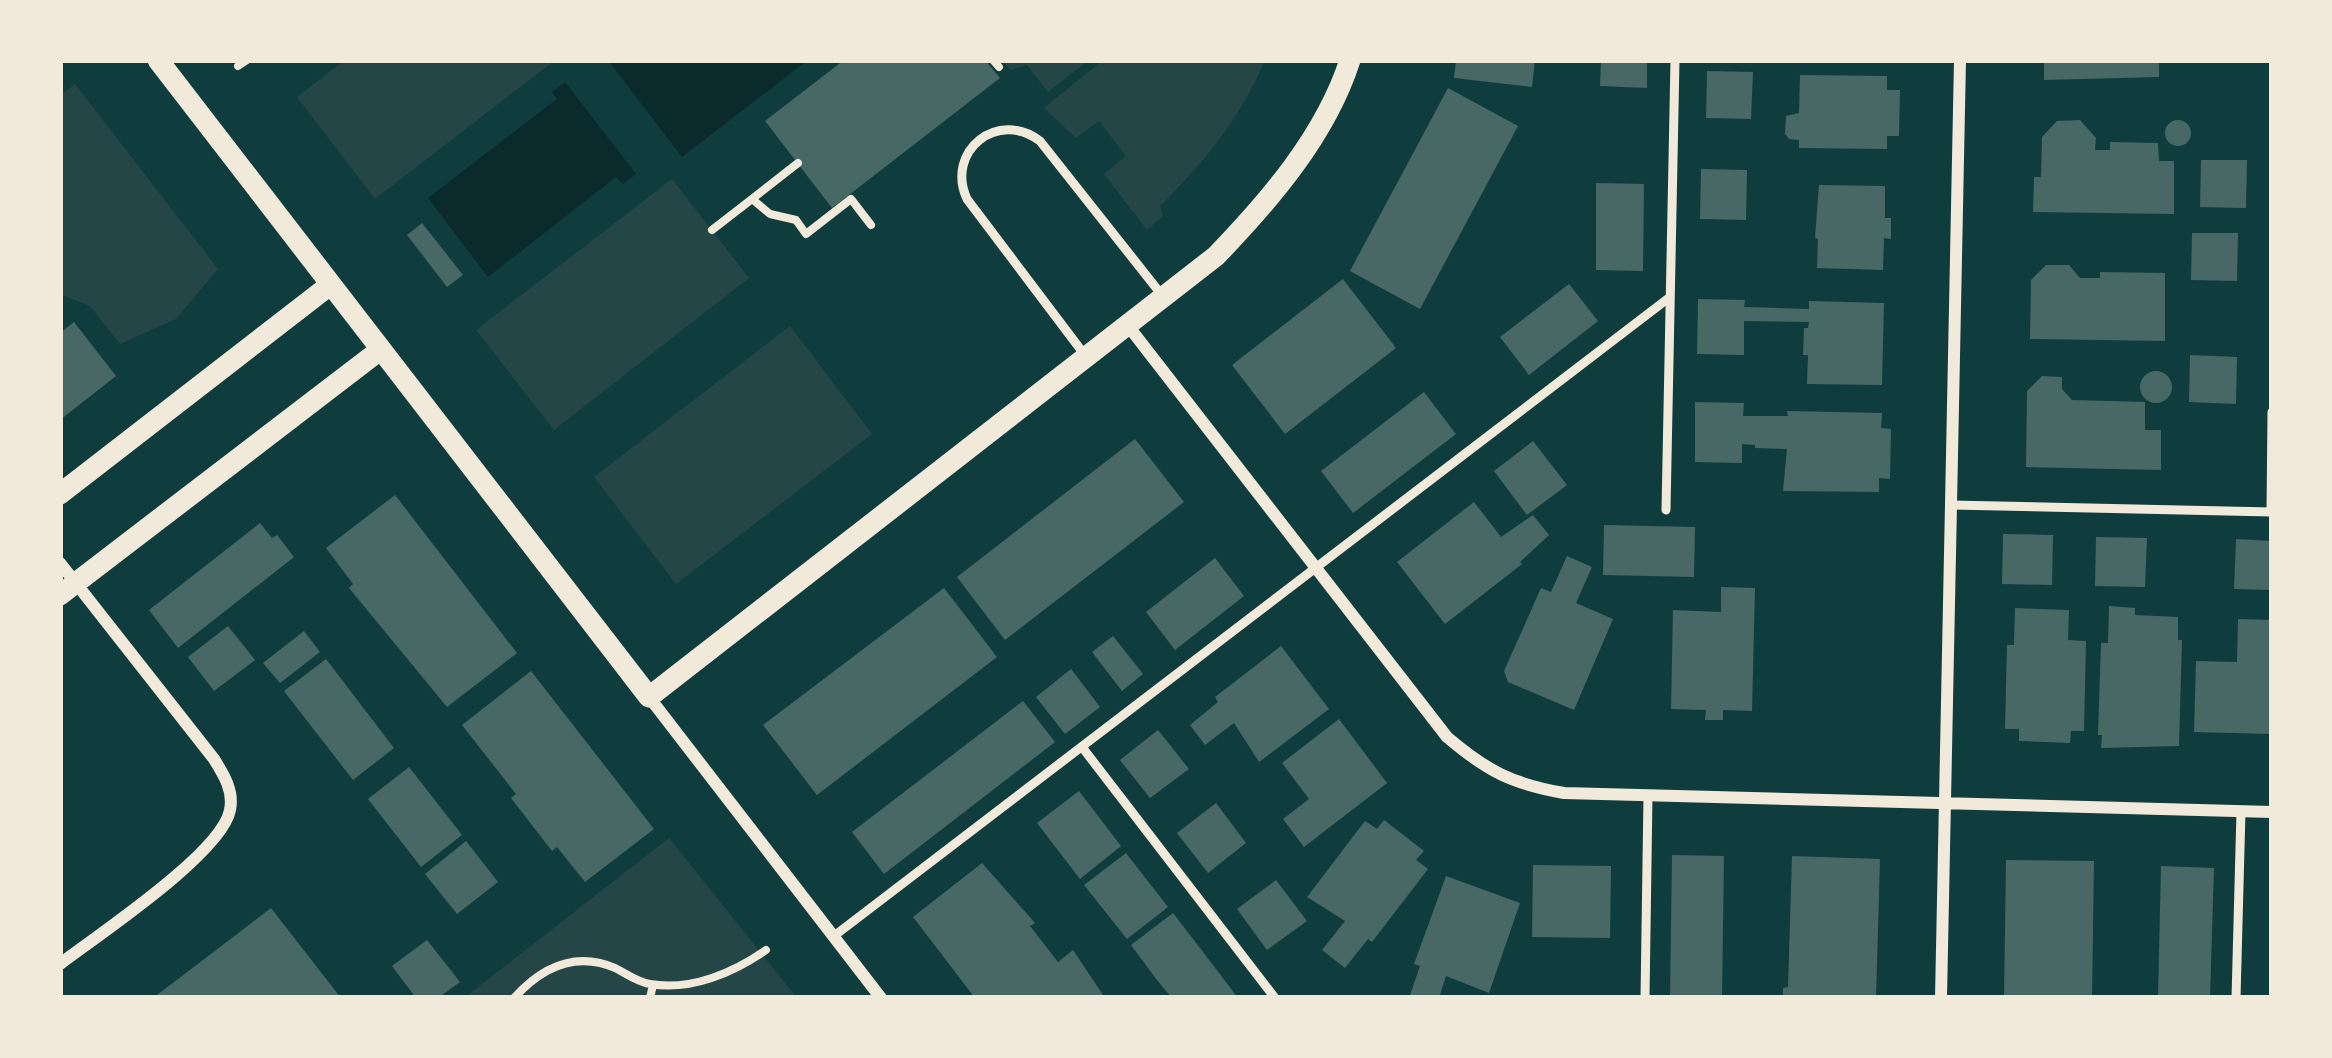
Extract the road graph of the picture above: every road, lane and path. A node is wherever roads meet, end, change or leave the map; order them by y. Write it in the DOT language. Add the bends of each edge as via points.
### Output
graph roads {
  1 [pos="158,60"];
  2 [pos="1350,60"];
  3 [pos="1675,60"];
  4 [pos="1960,60"];
  5 [pos="798,163"];
  6 [pos="752,199"];
  7 [pos="871,226"];
  8 [pos="712,230"];
  9 [pos="330,285"];
  10 [pos="1670,297"];
  11 [pos="1165,299"];
  12 [pos="1129,327"];
  13 [pos="380,350"];
  14 [pos="1088,358"];
  15 [pos="2272,412"];
  16 [pos="60,494"];
  17 [pos="1951,505"];
  18 [pos="1666,510"];
  19 [pos="2271,512"];
  20 [pos="60,563"];
  21 [pos="1315,569"];
  22 [pos="68,589"];
  23 [pos="649,698"];
  24 [pos="1082,747"];
  25 [pos="1648,795"];
  26 [pos="1944,802"];
  27 [pos="2241,811"];
  28 [pos="2272,812"];
  29 [pos="834,936"];
  30 [pos="766,950"];
  31 [pos="60,964"];
  32 [pos="652,985"];
  33 [pos="514,998"];
  34 [pos="650,998"];
  35 [pos="881,998"];
  36 [pos="1275,998"];
  37 [pos="1645,998"];
  38 [pos="1941,998"];
  39 [pos="2236,998"];
  1 -- 9 [label="street"];
  2 -- 11 [label="street" via="1286,177"];
  3 -- 10 [label="lane"];
  4 -- 17 [label="street"];
  5 -- 6 [label="path"];
  6 -- 7 [label="path" via="796,220 806,234 851,199"];
  6 -- 8 [label="path"];
  9 -- 13 [label="street"];
  9 -- 16 [label="street"];
  10 -- 18 [label="lane"];
  10 -- 21 [label="lane"];
  11 -- 12 [label="street"];
  11 -- 14 [label="lane" via="1040,141 1009,129 980,138 961,172 967,200"];
  12 -- 14 [label="street"];
  12 -- 21 [label="street"];
  13 -- 22 [label="street"];
  13 -- 23 [label="street"];
  14 -- 23 [label="street"];
  15 -- 19 [label="lane"];
  17 -- 19 [label="lane"];
  17 -- 26 [label="street"];
  20 -- 22 [label="street"];
  21 -- 24 [label="lane"];
  21 -- 25 [label="street" via="1447,737 1483,767 1522,786"];
  22 -- 31 [label="street" via="214,759 231,809 206,851"];
  23 -- 29 [label="street"];
  24 -- 29 [label="lane"];
  24 -- 36 [label="lane"];
  25 -- 26 [label="street"];
  25 -- 37 [label="lane"];
  26 -- 27 [label="street"];
  26 -- 38 [label="street"];
  27 -- 28 [label="street"];
  27 -- 39 [label="lane"];
  29 -- 35 [label="street"];
  30 -- 32 [label="path" via="710,980"];
  32 -- 33 [label="path" via="575,959 554,965"];
  32 -- 34 [label="path"];
}
